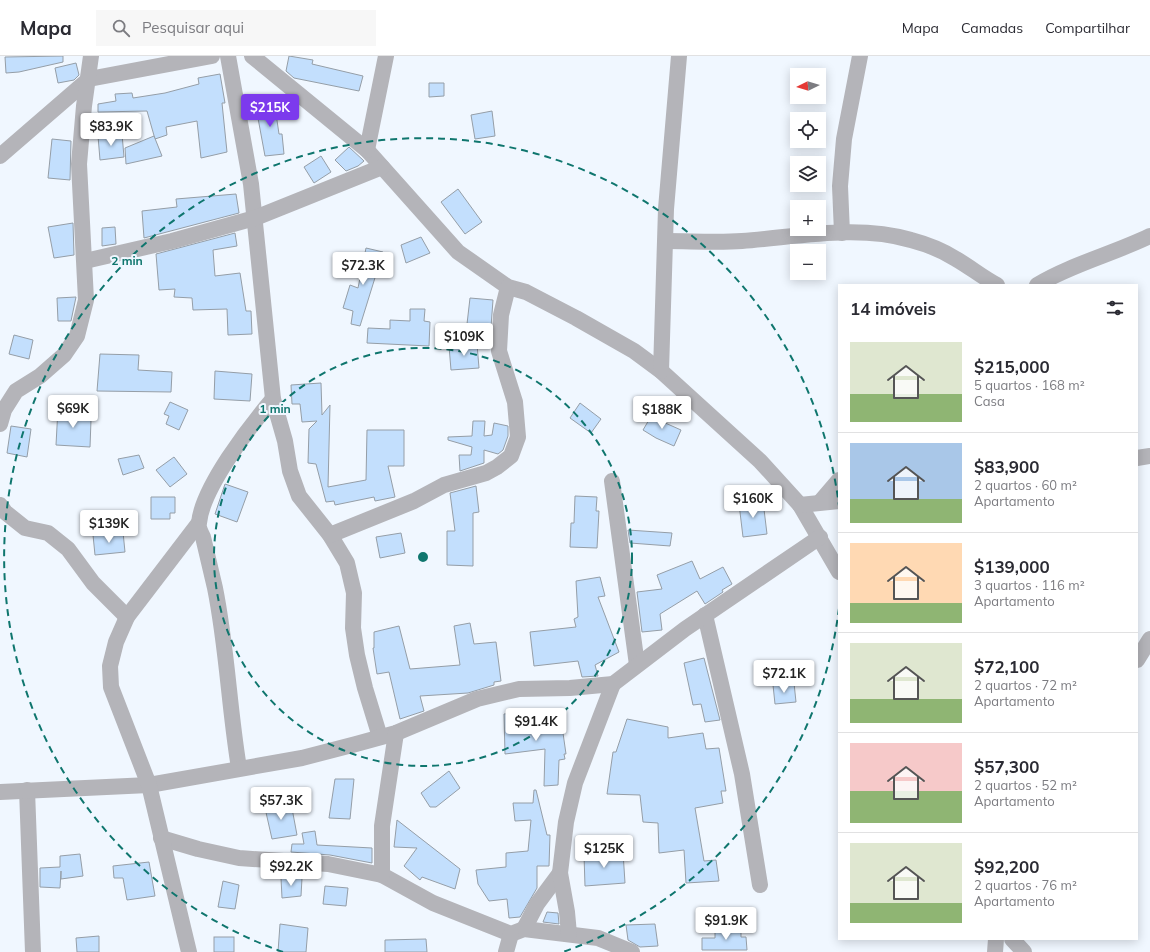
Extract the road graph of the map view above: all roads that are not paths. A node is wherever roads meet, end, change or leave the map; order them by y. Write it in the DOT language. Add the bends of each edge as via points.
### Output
graph roads {
  1 [pos="92,56"];
  2 [pos="212,56"];
  3 [pos="228,56"];
  4 [pos="252,56"];
  5 [pos="386,56"];
  6 [pos="679,56"];
  7 [pos="860,56"];
  8 [pos="89,78"];
  9 [pos="367,150"];
  10 [pos="0,156"];
  11 [pos="382,167"];
  12 [pos="255,218"];
  13 [pos="842,233"];
  14 [pos="1150,236"];
  15 [pos="666,241"];
  16 [pos="85,261"];
  17 [pos="995,284"];
  18 [pos="1039,284"];
  19 [pos="508,287"];
  20 [pos="661,371"];
  21 [pos="6,399"];
  22 [pos="273,399"];
  23 [pos="0,424"];
  24 [pos="1150,456"];
  25 [pos="1138,458"];
  26 [pos="612,481"];
  27 [pos="838,481"];
  28 [pos="821,501"];
  29 [pos="838,501"];
  30 [pos="800,504"];
  31 [pos="0,505"];
  32 [pos="198,524"];
  33 [pos="330,535"];
  34 [pos="820,537"];
  35 [pos="838,570"];
  36 [pos="705,615"];
  37 [pos="127,617"];
  38 [pos="1149,642"];
  39 [pos="1138,658"];
  40 [pos="637,665"];
  41 [pos="613,684"];
  42 [pos="396,733"];
  43 [pos="380,737"];
  44 [pos="239,768"];
  45 [pos="149,785"];
  46 [pos="27,790"];
  47 [pos="0,792"];
  48 [pos="161,838"];
  49 [pos="560,873"];
  50 [pos="382,875"];
  51 [pos="760,885"];
  52 [pos="518,931"];
  53 [pos="569,934"];
  54 [pos="996,940"];
  55 [pos="1013,940"];
  56 [pos="33,952"];
  57 [pos="189,952"];
  58 [pos="506,952"];
  59 [pos="632,952"];
  60 [pos="995,952"];
  61 [pos="1024,952"];
  1 -- 8 [label="street"];
  2 -- 8 [label="street"];
  3 -- 12 [label="street"];
  4 -- 9 [label="street"];
  5 -- 9 [label="street"];
  6 -- 15 [label="street" via="666,209"];
  7 -- 13 [label="street" via="844,139 840,186"];
  8 -- 10 [label="street"];
  8 -- 16 [label="street" via="79,164"];
  9 -- 11 [label="street"];
  11 -- 12 [label="street"];
  11 -- 19 [label="street" via="458,252"];
  12 -- 16 [label="street"];
  12 -- 22 [label="street"];
  13 -- 15 [label="street" via="740,241"];
  13 -- 17 [label="street" via="875,233 910,239 955,258"];
  14 -- 18 [label="street"];
  15 -- 20 [label="street"];
  16 -- 21 [label="street" via="86,300 77,336 64,355 40,376"];
  19 -- 20 [label="street" via="526,292 576,318 634,351"];
  19 -- 33 [label="street" via="501,315 499,351 515,402 518,437 511,456 486,473 444,485 414,501"];
  20 -- 30 [label="street" via="760,461"];
  21 -- 23 [label="street"];
  22 -- 32 [label="street" via="239,441 210,490"];
  22 -- 33 [label="street" via="285,441 290,471 300,496"];
  24 -- 25 [label="street"];
  26 -- 40 [label="street"];
  27 -- 28 [label="street"];
  28 -- 29 [label="street"];
  28 -- 30 [label="street"];
  30 -- 34 [label="street"];
  31 -- 37 [label="street" via="25,528 48,533 68,549 93,583"];
  32 -- 37 [label="street"];
  32 -- 44 [label="street" via="215,587"];
  33 -- 43 [label="street" via="348,563 354,593 357,655"];
  34 -- 35 [label="street"];
  34 -- 36 [label="street"];
  36 -- 40 [label="street"];
  36 -- 51 [label="street" via="742,774"];
  37 -- 45 [label="street" via="116,642 110,666 111,687"];
  38 -- 39 [label="street"];
  40 -- 41 [label="street"];
  41 -- 42 [label="street" via="519,689 484,697 442,712"];
  41 -- 49 [label="street" via="575,784 566,822"];
  42 -- 43 [label="street"];
  42 -- 50 [label="street" via="382,826"];
  43 -- 44 [label="street" via="302,758"];
  44 -- 45 [label="street"];
  45 -- 46 [label="street"];
  45 -- 48 [label="street"];
  46 -- 47 [label="street"];
  46 -- 56 [label="street"];
  48 -- 50 [label="street" via="239,858 328,864"];
  48 -- 57 [label="street"];
  49 -- 52 [label="street"];
  49 -- 53 [label="street"];
  50 -- 52 [label="street" via="433,903"];
  52 -- 53 [label="street"];
  52 -- 58 [label="street"];
  53 -- 59 [label="street" via="598,938"];
  54 -- 60 [label="street"];
  55 -- 61 [label="street"];
}
